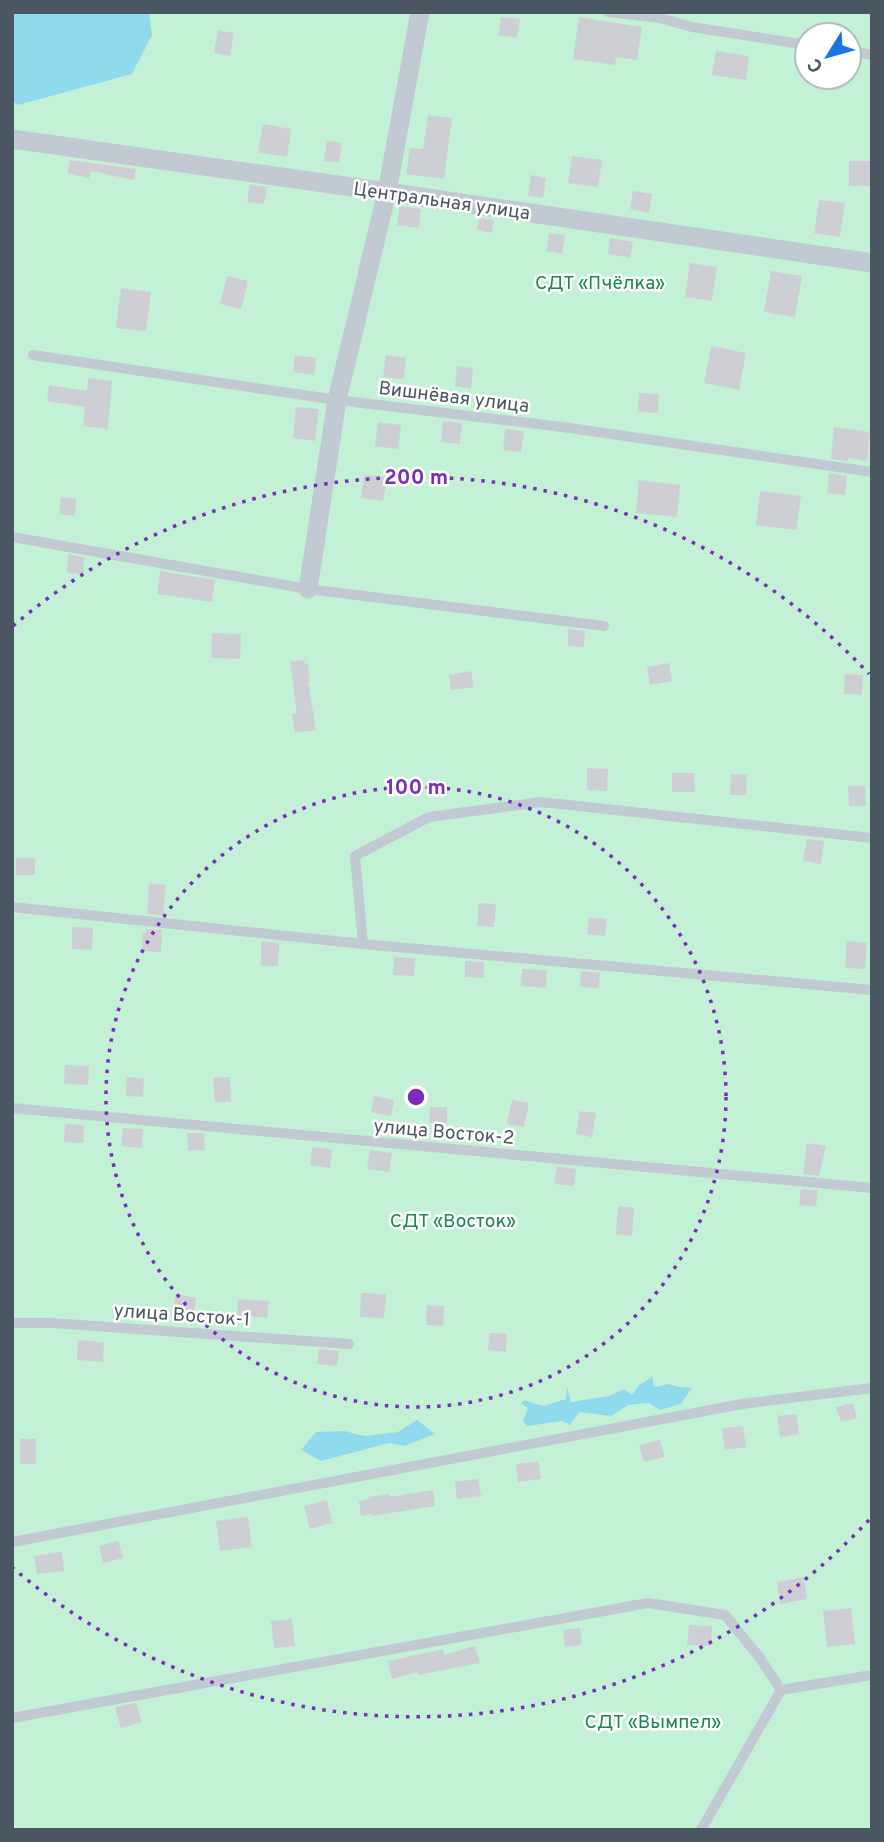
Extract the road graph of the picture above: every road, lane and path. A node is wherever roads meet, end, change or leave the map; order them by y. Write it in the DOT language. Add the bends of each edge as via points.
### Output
graph roads {
  1 [pos="420,12"];
  2 [pos="608,12"];
  3 [pos="793,43"];
  4 [pos="12,139"];
  5 [pos="387,192"];
  6 [pos="872,262"];
  7 [pos="33,355"];
  8 [pos="337,400"];
  9 [pos="872,472"];
  10 [pos="12,537"];
  11 [pos="308,589"];
  12 [pos="604,626"];
  13 [pos="872,838"];
  14 [pos="12,907"];
  15 [pos="363,944"];
  16 [pos="872,990"];
  17 [pos="12,1108"];
  18 [pos="872,1188"];
  19 [pos="12,1323"];
  20 [pos="349,1344"];
  21 [pos="872,1388"];
  22 [pos="12,1542"];
  23 [pos="872,1675"];
  24 [pos="781,1690"];
  25 [pos="12,1718"];
  26 [pos="701,1830"];
  1 -- 5 [label="street"];
  2 -- 3 [label="lane"];
  4 -- 5 [label="street, Центральная улица"];
  5 -- 6 [label="street, Центральная улица"];
  5 -- 8 [label="street"];
  7 -- 8 [label="lane, Вишнёвая улица"];
  8 -- 9 [label="lane, Вишнёвая улица"];
  8 -- 11 [label="street"];
  10 -- 11 [label="lane"];
  11 -- 12 [label="lane"];
  13 -- 15 [label="lane" via="541,802 429,817 355,856"];
  14 -- 15 [label="lane"];
  15 -- 16 [label="lane"];
  17 -- 18 [label="lane, улица Восток-2"];
  19 -- 20 [label="lane, улица Восток-1"];
  21 -- 22 [label="lane" via="742,1404"];
  23 -- 24 [label="lane"];
  24 -- 25 [label="lane" via="724,1615 648,1604"];
  24 -- 26 [label="lane"];
}
